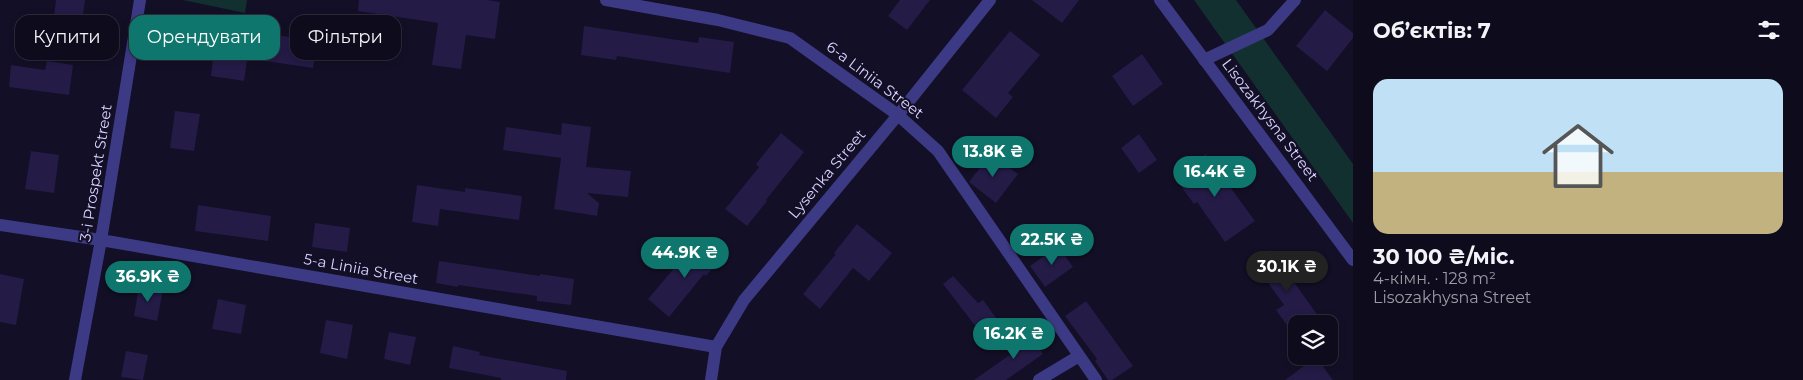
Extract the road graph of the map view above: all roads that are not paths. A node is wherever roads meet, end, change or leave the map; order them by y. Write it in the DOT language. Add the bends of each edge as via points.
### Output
graph roads {
  1 [pos="140,0"];
  2 [pos="606,0"];
  3 [pos="990,0"];
  4 [pos="1160,0"];
  5 [pos="1295,0"];
  6 [pos="1204,60"];
  7 [pos="898,115"];
  8 [pos="0,225"];
  9 [pos="101,240"];
  10 [pos="1353,260"];
  11 [pos="716,347"];
  12 [pos="1079,356"];
  13 [pos="76,380"];
  14 [pos="711,380"];
  15 [pos="1039,380"];
  16 [pos="1096,380"];
  1 -- 9 [label="street, 3-i Prospekt Street"];
  2 -- 7 [label="street, 6-a Liniia Street" via="718,20 790,38"];
  3 -- 7 [label="street, Lysenka Street"];
  4 -- 6 [label="street, Lisozakhysna Street"];
  5 -- 6 [label="street" via="1268,30"];
  6 -- 10 [label="street, Lisozakhysna Street"];
  7 -- 11 [label="street, Lysenka Street" via="744,300"];
  7 -- 12 [label="street, 6-a Liniia Street" via="938,152"];
  8 -- 9 [label="street, 5-a Liniia Street"];
  9 -- 11 [label="street, 5-a Liniia Street"];
  9 -- 13 [label="street, 3-i Prospekt Street"];
  11 -- 14 [label="street, Lysenka Street"];
  12 -- 15 [label="street"];
  12 -- 16 [label="street, 6-a Liniia Street"];
}
